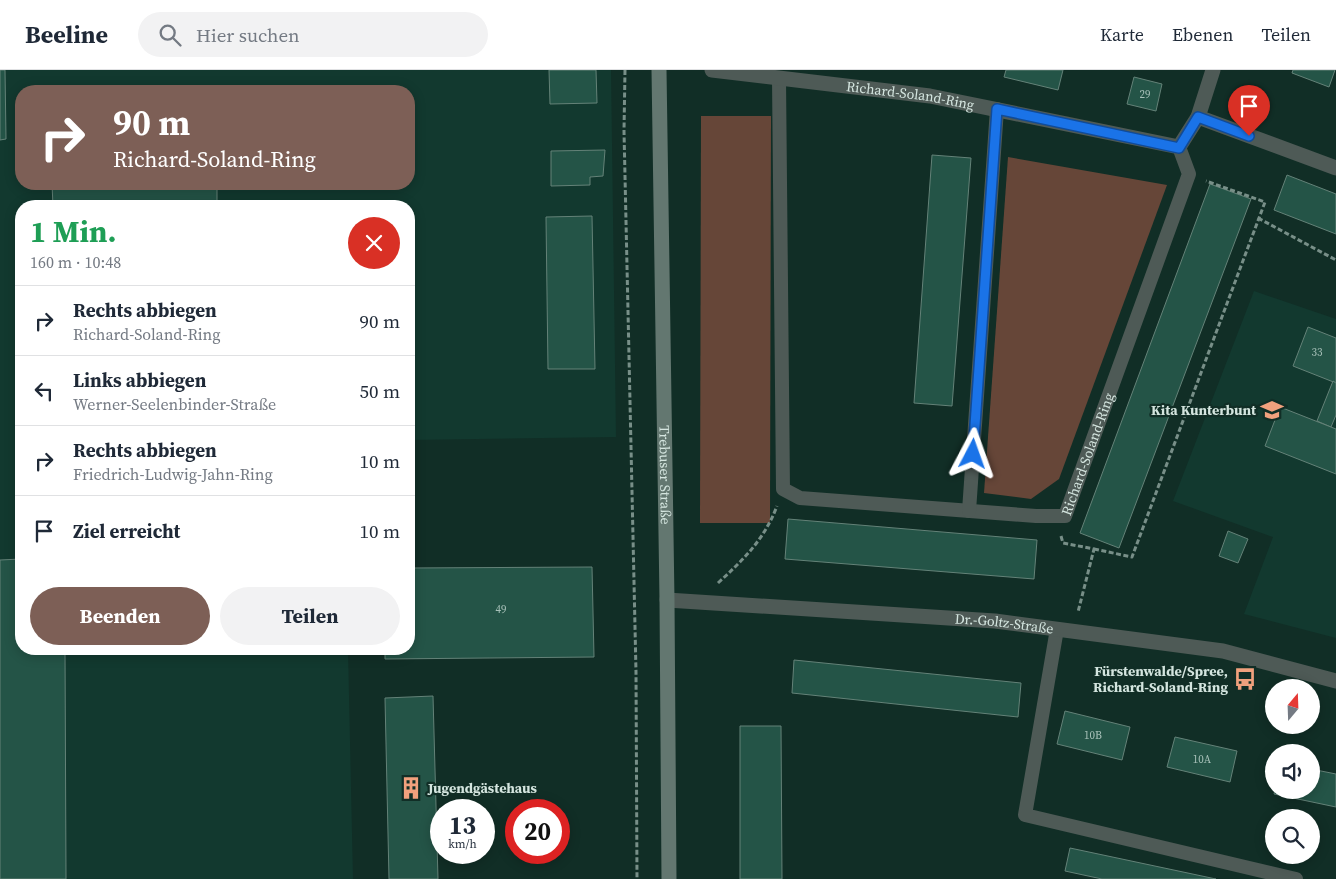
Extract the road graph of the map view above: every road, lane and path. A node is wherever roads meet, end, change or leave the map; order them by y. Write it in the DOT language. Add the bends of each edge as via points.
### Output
graph roads {
  1 [pos="625,70"];
  2 [pos="659,70"];
  3 [pos="712,70"];
  4 [pos="1213,70"];
  5 [pos="779,79"];
  6 [pos="997,109"];
  7 [pos="1198,117"];
  8 [pos="1179,148"];
  9 [pos="1335,166"];
  10 [pos="1189,174"];
  11 [pos="1258,218"];
  12 [pos="1336,260"];
  13 [pos="783,489"];
  14 [pos="969,511"];
  15 [pos="1065,516"];
  16 [pos="1094,550"];
  17 [pos="668,600"];
  18 [pos="698,602"];
  19 [pos="1057,629"];
  20 [pos="1073,632"];
  21 [pos="1336,681"];
  22 [pos="636,879"];
  23 [pos="669,879"];
  24 [pos="1296,879"];
  1 -- 22 [label="path" via="637,703"];
  2 -- 17 [label="street, Trebuser Straße"];
  3 -- 5 [label="street, Richard-Soland-Ring"];
  4 -- 7 [label="street"];
  5 -- 6 [label="street, Richard-Soland-Ring" via="930,96"];
  5 -- 13 [label="lane"];
  6 -- 8 [label="street, Richard-Soland-Ring"];
  6 -- 14 [label="lane"];
  7 -- 8 [label="street"];
  7 -- 9 [label="street"];
  8 -- 10 [label="lane"];
  10 -- 11 [label="path" via="1265,202"];
  10 -- 15 [label="lane, Richard-Soland-Ring"];
  11 -- 12 [label="path"];
  11 -- 16 [label="path" via="1132,556"];
  13 -- 14 [label="lane, Richard-Soland-Ring" via="800,498"];
  13 -- 18 [label="path" via="770,523 750,554"];
  14 -- 15 [label="lane, Richard-Soland-Ring"];
  15 -- 16 [label="path" via="1060,532 1063,543"];
  16 -- 20 [label="path"];
  17 -- 18 [label="street, Dr.-Goltz-Straße"];
  17 -- 23 [label="street, Trebuser Straße"];
  18 -- 19 [label="street, Dr.-Goltz-Straße" via="995,620"];
  19 -- 20 [label="street, Dr.-Goltz-Straße"];
  19 -- 24 [label="lane" via="1025,815"];
  20 -- 21 [label="street, Dr.-Goltz-Straße" via="1223,651"];
}
